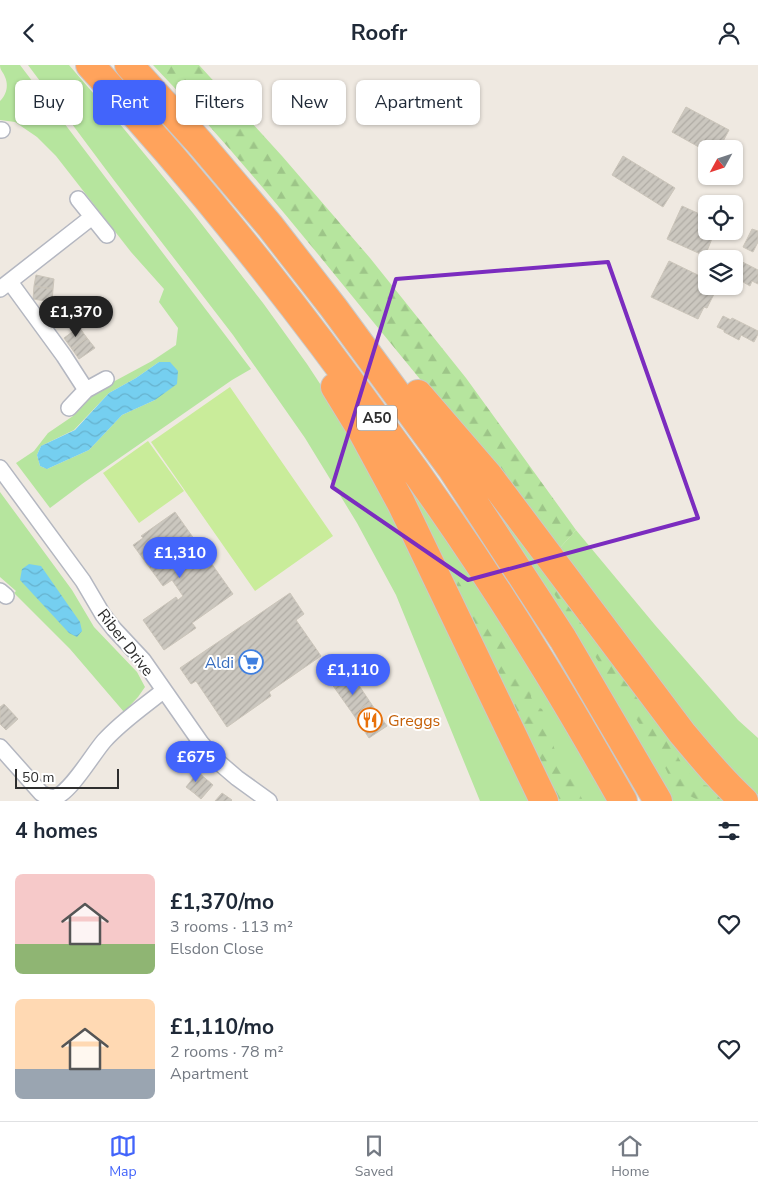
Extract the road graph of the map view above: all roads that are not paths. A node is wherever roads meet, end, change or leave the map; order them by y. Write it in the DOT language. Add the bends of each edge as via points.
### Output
graph roads {
  1 [pos="90,65"];
  2 [pos="129,65"];
  3 [pos="206,197"];
  4 [pos="78,199"];
  5 [pos="92,217"];
  6 [pos="270,227"];
  7 [pos="107,235"];
  8 [pos="5,285"];
  9 [pos="106,379"];
  10 [pos="86,390"];
  11 [pos="69,408"];
  12 [pos="0,468"];
  13 [pos="163,691"];
  14 [pos="0,747"];
  15 [pos="48,799"];
  16 [pos="269,801"];
  17 [pos="544,801"];
  18 [pos="623,801"];
  19 [pos="658,801"];
  20 [pos="744,801"];
  1 -- 3 [label="highway, A50"];
  2 -- 6 [label="highway, A50"];
  3 -- 17 [label="highway" via="244,258 337,390 382,467"];
  3 -- 18 [label="highway, A50" via="336,360 429,490 541,661"];
  4 -- 5 [label="street"];
  5 -- 7 [label="street"];
  5 -- 8 [label="street"];
  6 -- 19 [label="highway, A50" via="452,469 563,639"];
  6 -- 20 [label="highway" via="350,312 488,475 682,733"];
  8 -- 10 [label="street" via="64,356"];
  9 -- 10 [label="street"];
  10 -- 11 [label="street"];
  12 -- 13 [label="street, Riber Drive" via="83,581 103,615 143,660"];
  13 -- 15 [label="street" via="104,741 64,791"];
  13 -- 16 [label="street, Riber Drive" via="216,760"];
  14 -- 15 [label="street"];
}
